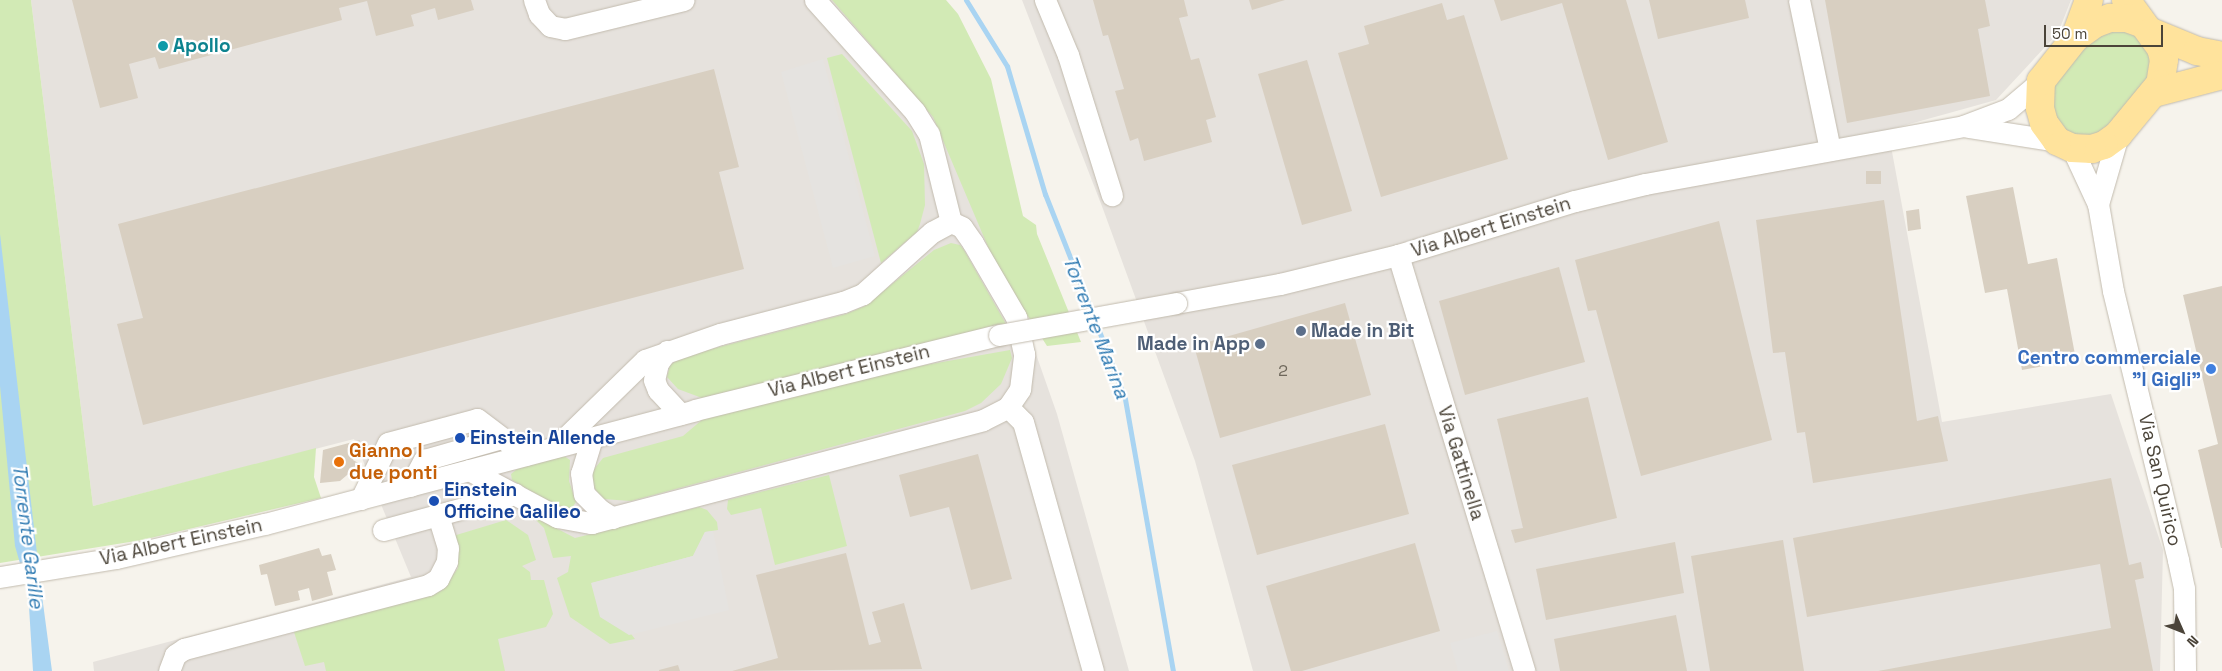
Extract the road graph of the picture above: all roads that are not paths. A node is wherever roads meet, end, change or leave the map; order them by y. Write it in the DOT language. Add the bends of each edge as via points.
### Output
graph roads {
  1 [pos="534,0"];
  2 [pos="684,0"];
  3 [pos="815,0"];
  4 [pos="1045,0"];
  5 [pos="1799,0"];
  6 [pos="2089,0"];
  7 [pos="2126,0"];
  8 [pos="2146,27"];
  9 [pos="2075,38"];
  10 [pos="2222,56"];
  11 [pos="2222,75"];
  12 [pos="2041,81"];
  13 [pos="2154,94"];
  14 [pos="1963,126"];
  15 [pos="2118,135"];
  16 [pos="2064,144"];
  17 [pos="1830,150"];
  18 [pos="1112,195"];
  19 [pos="2098,204"];
  20 [pos="951,222"];
  21 [pos="1398,255"];
  22 [pos="666,351"];
  23 [pos="1008,408"];
  24 [pos="680,414"];
  25 [pos="501,438"];
  26 [pos="592,438"];
  27 [pos="556,447"];
  28 [pos="525,455"];
  29 [pos="469,470"];
  30 [pos="410,486"];
  31 [pos="515,494"];
  32 [pos="360,499"];
  33 [pos="438,515"];
  34 [pos="613,518"];
  35 [pos="384,530"];
  36 [pos="0,577"];
  37 [pos="169,671"];
  38 [pos="1093,671"];
  39 [pos="1524,671"];
  40 [pos="2184,671"];
  1 -- 2 [label="street" via="539,14 550,26 565,29"];
  3 -- 20 [label="street" via="915,112 929,134"];
  4 -- 18 [label="street" via="1068,55"];
  5 -- 17 [label="street"];
  6 -- 9 [label="main road"];
  7 -- 8 [label="main road, Via San Quirico"];
  8 -- 9 [label="main road" via="2128,18 2110,18"];
  8 -- 10 [label="main road" via="2196,51"];
  8 -- 13 [label="main road, Via San Quirico" via="2164,60"];
  9 -- 12 [label="main road"];
  11 -- 13 [label="main road"];
  12 -- 14 [label="street, Via Albert Einstein" via="2008,109"];
  12 -- 16 [label="main road, Via San Quirico" via="2040,108 2044,123"];
  13 -- 15 [label="main road, Via San Quirico"];
  14 -- 16 [label="street, Via Albert Einstein"];
  14 -- 17 [label="street, Via Albert Einstein"];
  15 -- 16 [label="main road, Via San Quirico" via="2092,149"];
  15 -- 19 [label="street, Via San Quirico"];
  16 -- 19 [label="street, Via San Quirico"];
  17 -- 21 [label="street, Via Albert Einstein" via="1645,184 1575,201"];
  19 -- 40 [label="street, Via San Quirico" via="2113,291 2155,455 2184,588"];
  20 -- 22 [label="street" via="932,232 863,294"];
  20 -- 23 [label="street" via="962,227 973,243 1016,317 1024,354 1024,372 1020,389"];
  21 -- 24 [label="street, Via Albert Einstein, bridge" via="1280,284 999,335"];
  21 -- 39 [label="street, Via Gattinella"];
  22 -- 24 [label="street" via="658,363 654,380 662,395"];
  22 -- 27 [label="street" via="638,365"];
  23 -- 34 [label="street" via="982,420"];
  23 -- 38 [label="street" via="1023,422"];
  24 -- 26 [label="street, Via Albert Einstein"];
  25 -- 28 [label="street"];
  25 -- 30 [label="street" via="424,460"];
  25 -- 32 [label="street" via="477,419 388,443"];
  26 -- 27 [label="street, Via Albert Einstein"];
  26 -- 34 [label="street" via="581,473 584,494"];
  27 -- 28 [label="street, Via Albert Einstein"];
  28 -- 29 [label="street, Via Albert Einstein"];
  29 -- 30 [label="street, Via Albert Einstein"];
  29 -- 31 [label="street"];
  30 -- 32 [label="street, Via Albert Einstein"];
  31 -- 33 [label="street"];
  31 -- 34 [label="street" via="568,521 591,524"];
  32 -- 36 [label="street, Via Albert Einstein" via="116,558"];
  33 -- 35 [label="street"];
  33 -- 37 [label="street" via="448,548 447,561 438,579 428,586 184,649 175,655"];
}
